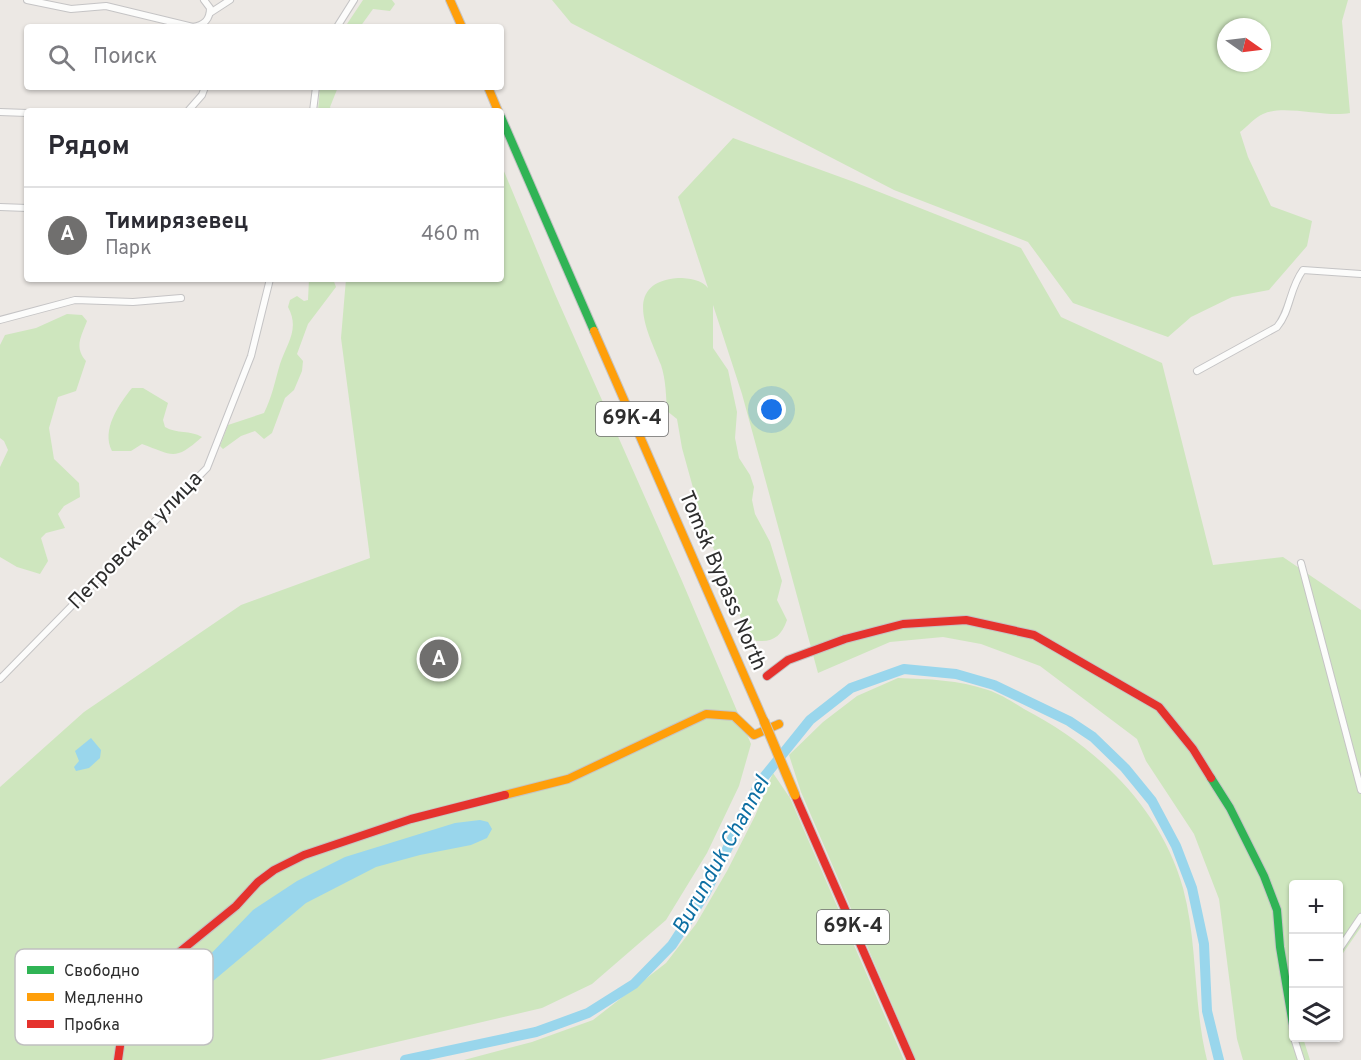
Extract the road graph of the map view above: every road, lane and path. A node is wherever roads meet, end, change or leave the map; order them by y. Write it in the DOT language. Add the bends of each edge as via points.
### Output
graph roads {
  1 [pos="27,0"];
  2 [pos="204,0"];
  3 [pos="230,0"];
  4 [pos="354,0"];
  5 [pos="450,0"];
  6 [pos="105,3"];
  7 [pos="210,13"];
  8 [pos="176,24"];
  9 [pos="203,24"];
  10 [pos="339,24"];
  11 [pos="461,24"];
  12 [pos="204,90"];
  13 [pos="316,90"];
  14 [pos="489,90"];
  15 [pos="191,108"];
  16 [pos="313,108"];
  17 [pos="497,108"];
  18 [pos="0,112"];
  19 [pos="24,113"];
  20 [pos="504,124"];
  21 [pos="0,207"];
  22 [pos="24,208"];
  23 [pos="1361,274"];
  24 [pos="269,282"];
  25 [pos="180,298"];
  26 [pos="0,320"];
  27 [pos="1197,371"];
  28 [pos="1301,563"];
  29 [pos="767,676"];
  30 [pos="0,679"];
  31 [pos="779,724"];
  32 [pos="1361,790"];
  33 [pos="1361,916"];
  34 [pos="1343,943"];
  35 [pos="183,949"];
  36 [pos="1290,988"];
  37 [pos="1295,1042"];
  38 [pos="120,1045"];
  39 [pos="118,1060"];
  40 [pos="911,1060"];
  41 [pos="1301,1060"];
  1 -- 6 [label="street" via="71,9"];
  2 -- 7 [label="street"];
  3 -- 7 [label="street"];
  4 -- 10 [label="street"];
  5 -- 11 [label="street"];
  6 -- 8 [label="street"];
  7 -- 9 [label="street"];
  12 -- 15 [label="street"];
  13 -- 16 [label="street"];
  14 -- 17 [label="street"];
  18 -- 19 [label="street"];
  20 -- 40 [label="street, Tomsk Bypass North / 69К-4, bridge"];
  21 -- 22 [label="street"];
  23 -- 27 [label="street" via="1303,270 1293,284 1284,318 1277,327"];
  24 -- 30 [label="street, Петровская улица" via="251,356 207,468"];
  25 -- 26 [label="street" via="133,302 75,300"];
  28 -- 32 [label="street"];
  29 -- 36 [label="street" via="788,660 845,639 903,624 966,620 1034,635 1154,703 1193,749 1230,808 1264,876 1277,910 1280,947"];
  31 -- 35 [label="street" via="754,735 734,716 706,714 568,779 411,819 301,856 258,882 236,906"];
  33 -- 34 [label="street"];
  37 -- 41 [label="street"];
  38 -- 39 [label="street"];
}
